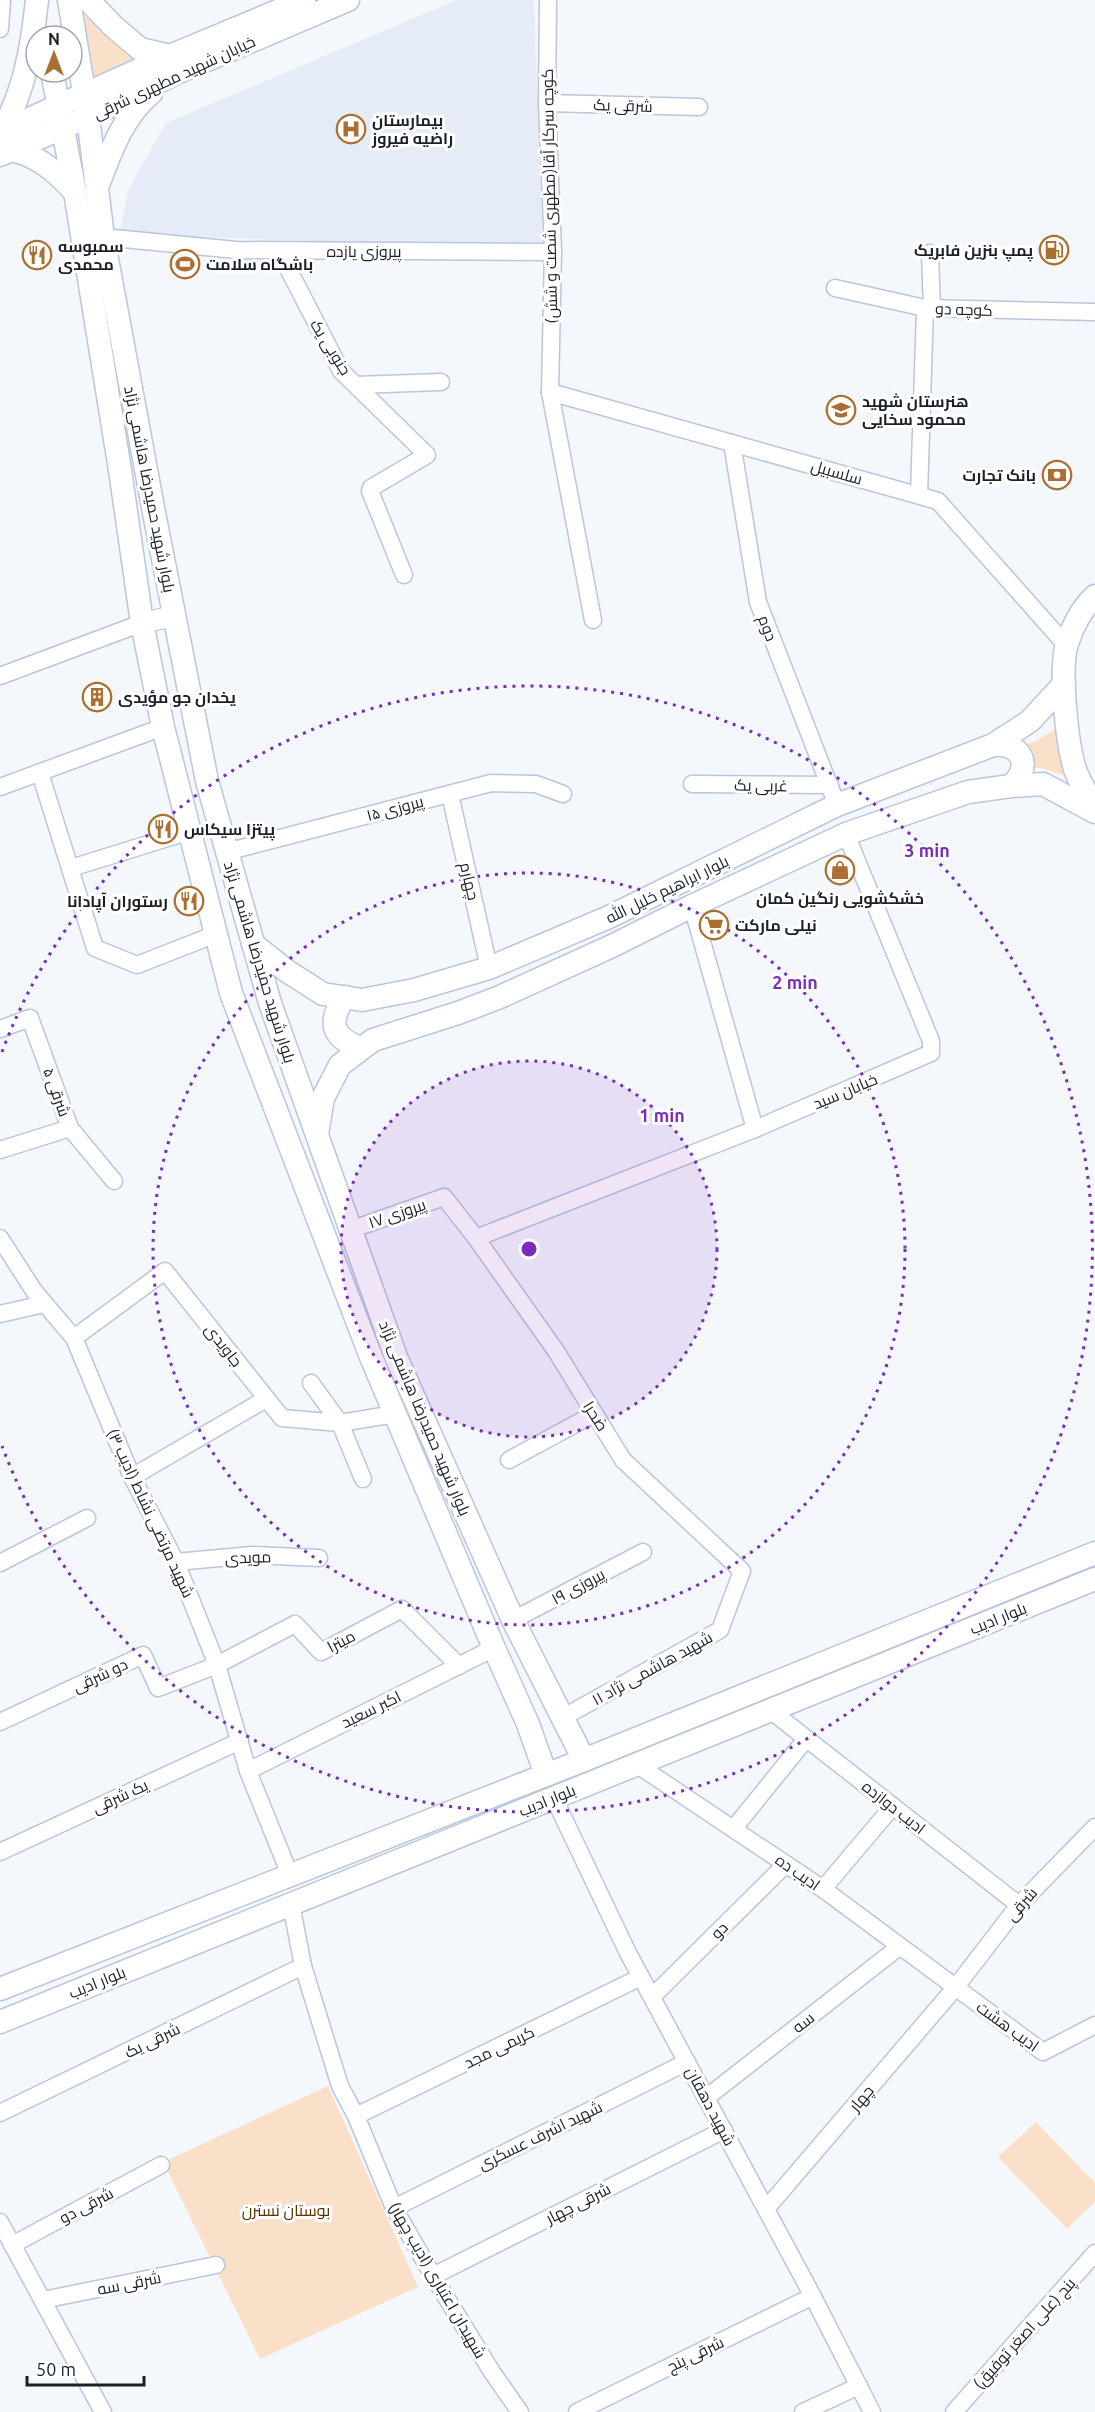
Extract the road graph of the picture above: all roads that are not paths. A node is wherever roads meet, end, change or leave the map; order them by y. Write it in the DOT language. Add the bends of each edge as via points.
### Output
graph roads {
  1 [pos="2,0"];
  2 [pos="39,0"];
  3 [pos="69,0"];
  4 [pos="88,0"];
  5 [pos="304,0"];
  6 [pos="348,0"];
  7 [pos="548,0"];
  8 [pos="44,24"];
  9 [pos="0,29"];
  10 [pos="172,65"];
  11 [pos="54,84"];
  12 [pos="84,94"];
  13 [pos="547,103"];
  14 [pos="699,107"];
  15 [pos="60,117"];
  16 [pos="88,117"];
  17 [pos="4,142"];
  18 [pos="86,190"];
  19 [pos="103,237"];
  20 [pos="279,251"];
  21 [pos="553,252"];
  22 [pos="930,253"];
  23 [pos="835,288"];
  24 [pos="928,308"];
  25 [pos="1095,312"];
  26 [pos="441,382"];
  27 [pos="356,385"];
  28 [pos="550,392"];
  29 [pos="732,443"];
  30 [pos="919,495"];
  31 [pos="404,574"];
  32 [pos="1095,577"];
  33 [pos="1090,601"];
  34 [pos="174,616"];
  35 [pos="593,620"];
  36 [pos="142,623"];
  37 [pos="1066,645"];
  38 [pos="0,676"];
  39 [pos="1064,684"];
  40 [pos="163,727"];
  41 [pos="993,745"];
  42 [pos="40,773"];
  43 [pos="692,784"];
  44 [pos="1011,786"];
  45 [pos="0,787"];
  46 [pos="450,794"];
  47 [pos="563,794"];
  48 [pos="833,795"];
  49 [pos="1095,811"];
  50 [pos="190,831"];
  51 [pos="846,834"];
  52 [pos="226,852"];
  53 [pos="71,868"];
  54 [pos="692,906"];
  55 [pos="216,934"];
  56 [pos="253,944"];
  57 [pos="489,968"];
  58 [pos="345,997"];
  59 [pos="0,1029"];
  60 [pos="361,1048"];
  61 [pos="69,1128"];
  62 [pos="754,1129"];
  63 [pos="317,1136"];
  64 [pos="0,1150"];
  65 [pos="114,1181"];
  66 [pos="444,1197"];
  67 [pos="350,1230"];
  68 [pos="0,1238"];
  69 [pos="476,1238"];
  70 [pos="44,1304"];
  71 [pos="0,1314"];
  72 [pos="74,1338"];
  73 [pos="311,1383"];
  74 [pos="266,1399"];
  75 [pos="395,1414"];
  76 [pos="594,1414"];
  77 [pos="340,1423"];
  78 [pos="509,1460"];
  79 [pos="132,1477"];
  80 [pos="363,1479"];
  81 [pos="87,1518"];
  82 [pos="642,1552"];
  83 [pos="1095,1553"];
  84 [pos="319,1558"];
  85 [pos="176,1562"];
  86 [pos="0,1563"];
  87 [pos="742,1571"];
  88 [pos="1095,1579"];
  89 [pos="513,1620"];
  90 [pos="494,1648"];
  91 [pos="217,1665"];
  92 [pos="459,1666"];
  93 [pos="770,1710"];
  94 [pos="562,1719"];
  95 [pos="0,1722"];
  96 [pos="806,1739"];
  97 [pos="240,1741"];
  98 [pos="584,1760"];
  99 [pos="636,1764"];
  100 [pos="248,1771"];
  101 [pos="546,1775"];
  102 [pos="554,1798"];
  103 [pos="893,1806"];
  104 [pos="1095,1827"];
  105 [pos="734,1828"];
  106 [pos="386,1838"];
  107 [pos="0,1852"];
  108 [pos="395,1862"];
  109 [pos="786,1864"];
  110 [pos="290,1875"];
  111 [pos="823,1889"];
  112 [pos="291,1904"];
  113 [pos="1019,1905"];
  114 [pos="899,1947"];
  115 [pos="303,1966"];
  116 [pos="641,1977"];
  117 [pos="955,1988"];
  118 [pos="0,1989"];
  119 [pos="652,1997"];
  120 [pos="0,2022"];
  121 [pos="1095,2025"];
  122 [pos="687,2062"];
  123 [pos="706,2098"];
  124 [pos="0,2114"];
  125 [pos="356,2116"];
  126 [pos="724,2130"];
  127 [pos="160,2165"];
  128 [pos="394,2208"];
  129 [pos="766,2209"];
  130 [pos="0,2222"];
  131 [pos="12,2245"];
  132 [pos="1095,2253"];
  133 [pos="216,2265"];
  134 [pos="433,2276"];
  135 [pos="813,2296"];
  136 [pos="43,2300"];
  137 [pos="859,2386"];
  138 [pos="103,2412"];
  139 [pos="520,2412"];
  140 [pos="577,2412"];
  141 [pos="802,2412"];
  142 [pos="872,2412"];
  143 [pos="954,2412"];
  1 -- 9 [label="street"];
  2 -- 8 [label="main road"];
  2 -- 17 [label="main road" via="32,48"];
  3 -- 12 [label="main road, بلوار شهید حمیدرضا هاشمی نژاد"];
  4 -- 10 [label="main road" via="140,49"];
  5 -- 10 [label="main road, خیابان شهید مطهری شرقی"];
  6 -- 10 [label="main road, خیابان شهید مطهری شرقی"];
  7 -- 13 [label="street, (مطهری شصت و شش)کوچه سرکار آقا"];
  10 -- 12 [label="main road, خیابان شهید مطهری شرقی"];
  10 -- 16 [label="main road, خیابان شهید مطهری شرقی"];
  10 -- 18 [label="main road" via="135,106"];
  11 -- 15 [label="main road, بلوار شهید حمیدرضا هاشمی نژاد"];
  12 -- 15 [label="main road, خیابان شهید مطهری شرقی"];
  12 -- 16 [label="main road, بلوار شهید حمیدرضا هاشمی نژاد"];
  13 -- 14 [label="street, شرقی یک"];
  13 -- 21 [label="street, (مطهری شصت و شش)کوچه سرکار آقا"];
  15 -- 16 [label="main road, خیابان شهید مطهری شرقی"];
  15 -- 17 [label="main road, خیابان شهید مطهری شرقی"];
  15 -- 18 [label="main road, بلوار شهید حمیدرضا هاشمی نژاد"];
  16 -- 18 [label="main road, بلوار شهید حمیدرضا هاشمی نژاد"];
  17 -- 18 [label="main road"];
  18 -- 19 [label="main road, بلوار شهید حمیدرضا هاشمی نژاد"];
  18 -- 36 [label="main road, بلوار شهید حمیدرضا هاشمی نژاد"];
  19 -- 20 [label="street, پیروزی یازده"];
  19 -- 34 [label="main road, بلوار شهید حمیدرضا هاشمی نژاد"];
  20 -- 21 [label="street, پیروزی یازده"];
  20 -- 27 [label="street, جنوبی یک" via="341,371"];
  21 -- 28 [label="street, (مطهری شصت و شش)کوچه سرکار آقا"];
  22 -- 24 [label="street"];
  23 -- 24 [label="street, کوچه دو"];
  24 -- 25 [label="street, کوچه دو"];
  24 -- 30 [label="street"];
  26 -- 27 [label="street"];
  27 -- 31 [label="street, جنوبی یک" via="427,455 371,488 370,495"];
  28 -- 29 [label="street, سلسبیل"];
  28 -- 35 [label="street, (مطهری شصت و شش)کوچه سرکار آقا"];
  29 -- 30 [label="street, سلسبیل"];
  29 -- 48 [label="street, دوم" via="758,602"];
  30 -- 37 [label="street, سلسبیل" via="938,501"];
  32 -- 33 [label="main road"];
  33 -- 37 [label="main road"];
  34 -- 36 [label="street"];
  34 -- 52 [label="main road, بلوار شهید حمیدرضا هاشمی نژاد" via="207,781"];
  36 -- 38 [label="street"];
  36 -- 40 [label="main road, بلوار شهید حمیدرضا هاشمی نژاد"];
  37 -- 39 [label="main road"];
  39 -- 41 [label="main road, بلوار ابراهیم خلیل الله" via="1030,721"];
  39 -- 49 [label="main road" via="1067,729 1076,771"];
  40 -- 42 [label="street"];
  40 -- 50 [label="main road, بلوار شهید حمیدرضا هاشمی نژاد"];
  41 -- 44 [label="main road" via="1014,748 1021,757 1023,768"];
  41 -- 48 [label="main road, بلوار ابراهیم خلیل الله"];
  42 -- 45 [label="street"];
  42 -- 53 [label="street"];
  43 -- 48 [label="street, غربی یک"];
  44 -- 49 [label="main road, بلوار ابراهیم خلیل الله" via="1043,784"];
  44 -- 51 [label="main road, بلوار ابراهیم خلیل الله" via="968,792"];
  46 -- 47 [label="street, پیروزی ۱۵" via="491,783 536,784"];
  46 -- 52 [label="street, پیروزی ۱۵"];
  46 -- 57 [label="street, چهارم"];
  48 -- 57 [label="main road, بلوار ابراهیم خلیل الله" via="609,918"];
  50 -- 53 [label="street"];
  50 -- 55 [label="main road, بلوار شهید حمیدرضا هاشمی نژاد"];
  51 -- 54 [label="main road, بلوار ابراهیم خلیل الله"];
  51 -- 62 [label="street, خیابان سید" via="931,1041 931,1053"];
  52 -- 56 [label="main road, بلوار شهید حمیدرضا هاشمی نژاد"];
  53 -- 55 [label="street" via="94,948 137,965"];
  54 -- 60 [label="main road, بلوار ابراهیم خلیل الله" via="500,997 373,1040"];
  54 -- 62 [label="street"];
  55 -- 75 [label="main road, بلوار شهید حمیدرضا هاشمی نژاد" via="231,993"];
  56 -- 58 [label="main road, بلوار ابراهیم خلیل الله" via="323,994"];
  56 -- 63 [label="main road, بلوار شهید حمیدرضا هاشمی نژاد"];
  57 -- 58 [label="main road, بلوار ابراهیم خلیل الله" via="414,990 362,1000"];
  58 -- 60 [label="main road" via="335,1011 335,1028 345,1042"];
  59 -- 61 [label="street, ۵ شرقی" via="30,1018"];
  60 -- 63 [label="main road, بلوار ابراهیم خلیل الله" via="340,1065 323,1098"];
  61 -- 64 [label="street, ۵ شرقی"];
  61 -- 65 [label="street"];
  62 -- 69 [label="street"];
  63 -- 67 [label="main road, بلوار شهید حمیدرضا هاشمی نژاد"];
  66 -- 67 [label="street, پیروزی ۱۷"];
  66 -- 69 [label="street, صحرا"];
  67 -- 89 [label="main road, بلوار شهید حمیدرضا هاشمی نژاد" via="396,1357"];
  68 -- 70 [label="street, شهید مرتضی نشاط (ادیب ۳)"];
  69 -- 76 [label="street, صحرا" via="556,1351"];
  70 -- 71 [label="street"];
  70 -- 72 [label="street, شهید مرتضی نشاط (ادیب ۳)"];
  72 -- 74 [label="street, جاویدی" via="165,1271"];
  72 -- 79 [label="street, شهید مرتضی نشاط (ادیب ۳)"];
  73 -- 77 [label="street"];
  74 -- 77 [label="street, جاویدی" via="282,1418"];
  74 -- 79 [label="street"];
  75 -- 77 [label="street, جاویدی"];
  75 -- 90 [label="main road, بلوار شهید حمیدرضا هاشمی نژاد"];
  76 -- 78 [label="street"];
  76 -- 87 [label="street, صحرا" via="623,1460"];
  77 -- 80 [label="street"];
  79 -- 85 [label="street, شهید مرتضی نشاط (ادیب ۳)"];
  81 -- 86 [label="street"];
  82 -- 89 [label="street, پیروزی ۱۹"];
  83 -- 98 [label="main road, بلوار ادیب"];
  84 -- 85 [label="street, مویدی" via="252,1555"];
  85 -- 91 [label="street, شهید مرتضی نشاط (ادیب ۳)"];
  87 -- 94 [label="street, شهید هاشمی نژاد ۱۱" via="720,1630"];
  88 -- 93 [label="main road, بلوار ادیب"];
  89 -- 94 [label="main road, بلوار شهید حمیدرضا هاشمی نژاد"];
  90 -- 92 [label="street, اکبر سعید"];
  90 -- 101 [label="main road, بلوار شهید حمیدرضا هاشمی نژاد"];
  91 -- 92 [label="street, میترا" via="295,1624 321,1652 402,1609"];
  91 -- 95 [label="street, دو شرقی" via="158,1688 143,1655"];
  91 -- 97 [label="street, شهید مرتضی نشاط (ادیب ۳)"];
  92 -- 100 [label="street, اکبر سعید"];
  93 -- 96 [label="street, ادیب دوازده"];
  93 -- 99 [label="main road, بلوار ادیب"];
  94 -- 98 [label="main road, بلوار شهید حمیدرضا هاشمی نژاد"];
  96 -- 103 [label="street, ادیب دوازده"];
  96 -- 105 [label="street"];
  97 -- 100 [label="street, شهید مرتضی نشاط (ادیب ۳)"];
  97 -- 107 [label="street, یک شرقی"];
  98 -- 101 [label="main road, بلوار ادیب"];
  99 -- 102 [label="main road, بلوار ادیب"];
  99 -- 105 [label="street, ادیب ده"];
  100 -- 110 [label="street, شهید مرتضی نشاط (ادیب ۳)"];
  101 -- 106 [label="main road, بلوار ادیب"];
  102 -- 108 [label="main road, بلوار ادیب"];
  102 -- 116 [label="street, شهید دهقان"];
  103 -- 111 [label="street"];
  103 -- 113 [label="street, ادیب دوازده"];
  104 -- 113 [label="street, شرقی"];
  105 -- 109 [label="street, ادیب ده"];
  106 -- 108 [label="street"];
  106 -- 110 [label="main road, بلوار ادیب"];
  108 -- 112 [label="main road, بلوار ادیب"];
  109 -- 111 [label="street, ادیب ده"];
  109 -- 119 [label="street, دو"];
  110 -- 118 [label="main road, بلوار ادیب"];
  111 -- 114 [label="street, ادیب ده"];
  112 -- 115 [label="street, شهیدان اعتباری (ادیب چهار)"];
  112 -- 120 [label="main road, بلوار ادیب"];
  113 -- 117 [label="street, شرقی"];
  114 -- 117 [label="street, ادیب ده"];
  114 -- 123 [label="street, سه"];
  115 -- 124 [label="street, شرقی یک"];
  115 -- 125 [label="street, شهیدان اعتباری (ادیب چهار)" via="340,2086"];
  116 -- 119 [label="street, شهید دهقان"];
  116 -- 125 [label="street, کریمی مجد"];
  117 -- 121 [label="street, ادیب هشت" via="1043,2052"];
  117 -- 129 [label="street, چهار"];
  119 -- 122 [label="street, شهید دهقان"];
  122 -- 123 [label="street, شهید دهقان"];
  122 -- 128 [label="street, شهید اشرف عسکری"];
  123 -- 126 [label="street, شهید دهقان"];
  125 -- 128 [label="street, شهیدان اعتباری (ادیب چهار)"];
  126 -- 129 [label="street, شهید دهقان"];
  126 -- 134 [label="street, شرقی چهار"];
  127 -- 131 [label="street, شرقی دو"];
  128 -- 134 [label="street, شهیدان اعتباری (ادیب چهار)"];
  129 -- 135 [label="street, شهید دهقان"];
  130 -- 131 [label="street"];
  131 -- 136 [label="street"];
  132 -- 143 [label="street, پنج (علی اصغر توفیق)"];
  133 -- 136 [label="street, شرقی سه"];
  134 -- 139 [label="street, شهیدان اعتباری (ادیب چهار)"];
  135 -- 137 [label="street, شهید دهقان"];
  135 -- 140 [label="street, شرقی پنج"];
  136 -- 138 [label="street"];
  137 -- 141 [label="street"];
  137 -- 142 [label="street, شهید دهقان"];
}
